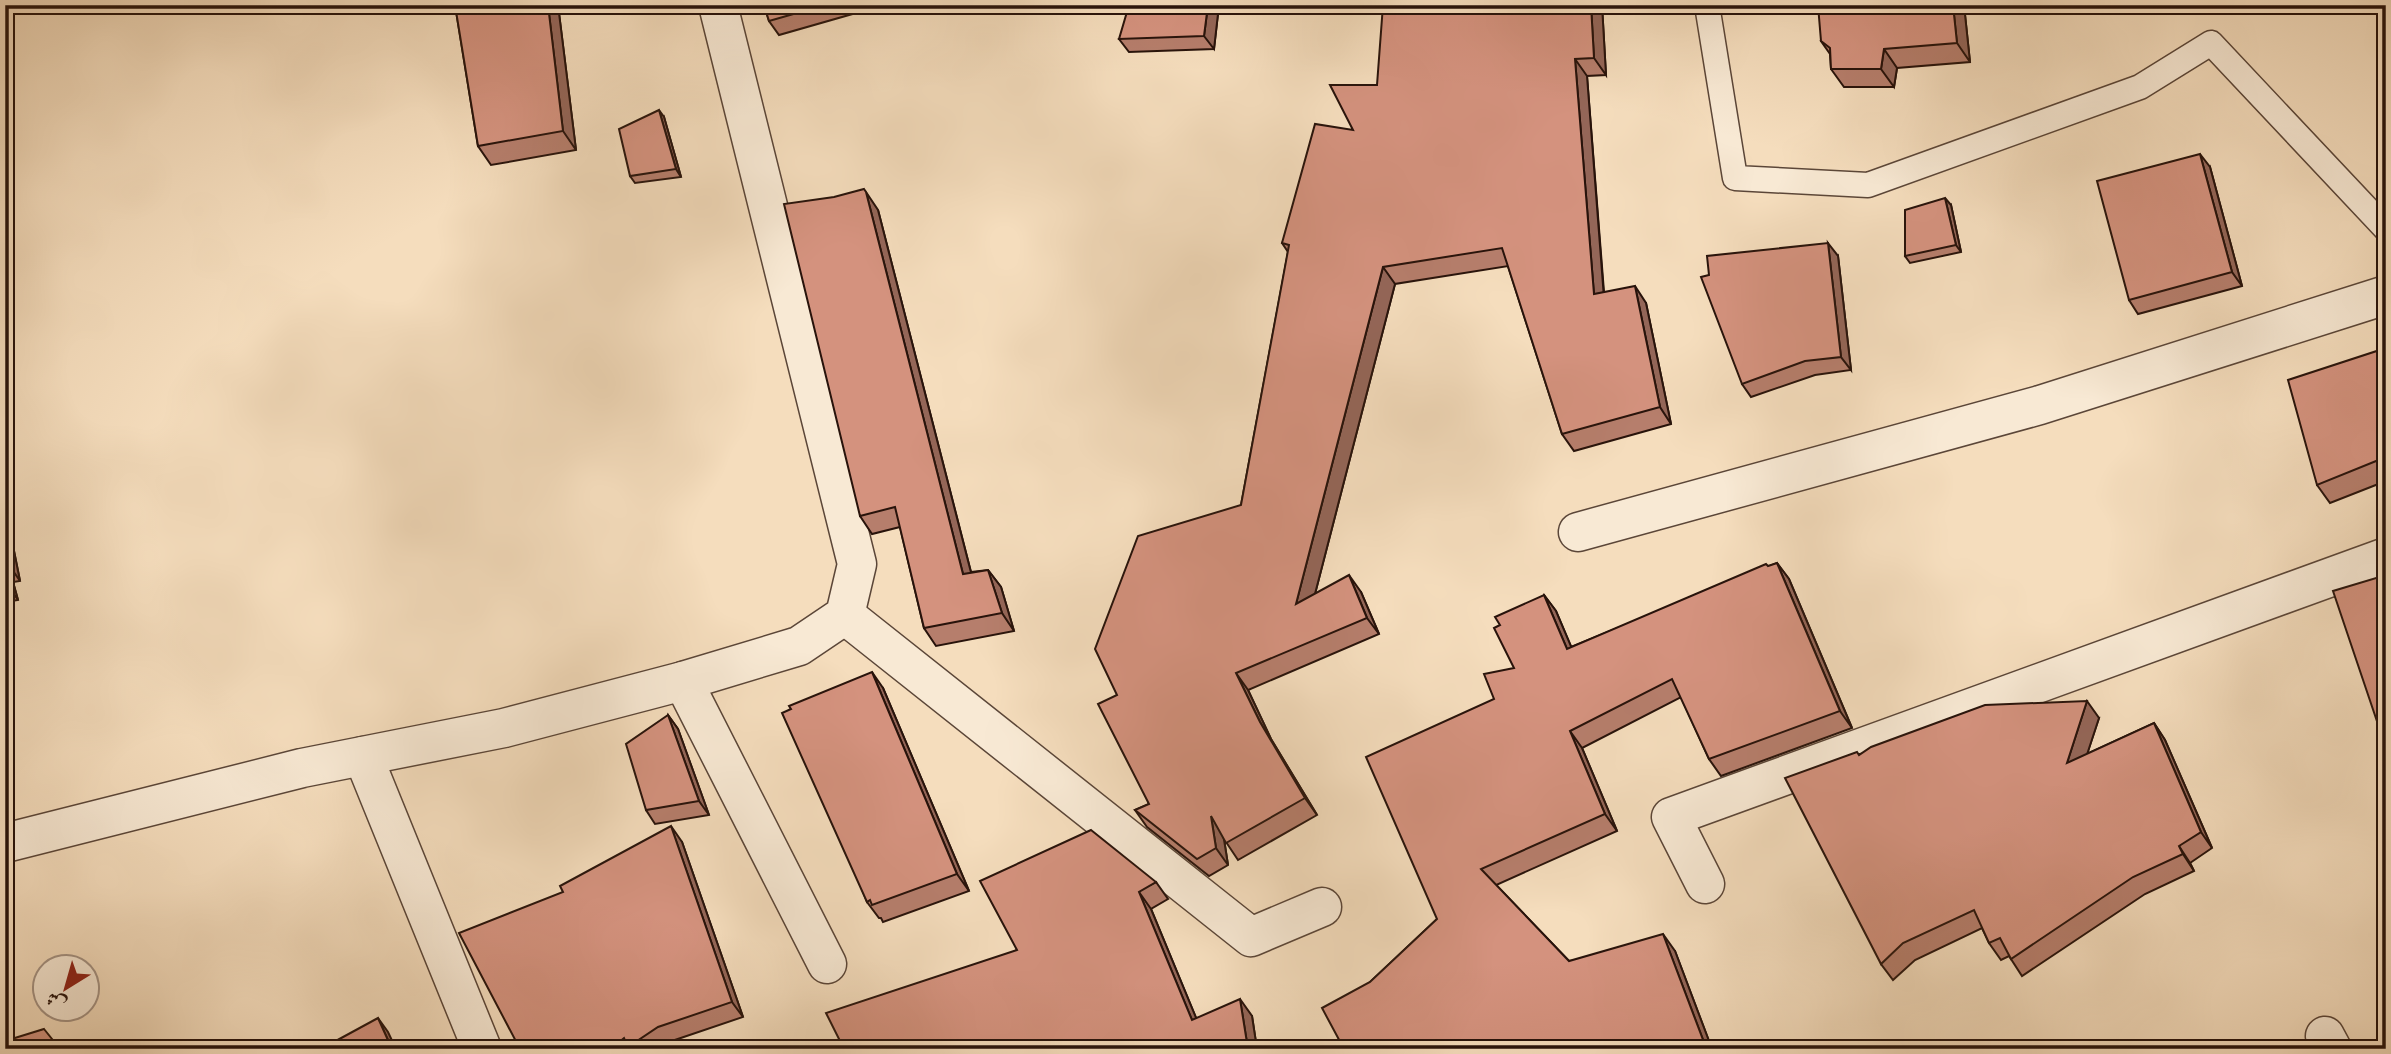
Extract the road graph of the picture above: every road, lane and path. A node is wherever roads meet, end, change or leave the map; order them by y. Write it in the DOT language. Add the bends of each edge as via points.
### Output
graph roads {
  1 [pos="718,5"];
  2 [pos="1707,5"];
  3 [pos="2386,229"];
  4 [pos="2386,295"];
  5 [pos="1578,532"];
  6 [pos="2386,557"];
  7 [pos="845,615"];
  8 [pos="683,681"];
  9 [pos="363,756"];
  10 [pos="5,843"];
  11 [pos="1705,884"];
  12 [pos="1322,907"];
  13 [pos="827,964"];
  14 [pos="482,1049"];
  1 -- 7 [label="street" via="857,564"];
  2 -- 3 [label="lane" via="1735,178 1868,185 2140,87 2211,43"];
  4 -- 5 [label="street" via="2040,405"];
  6 -- 11 [label="street" via="1671,817"];
  7 -- 8 [label="street" via="799,646"];
  7 -- 12 [label="street" via="1251,937"];
  8 -- 9 [label="street" via="504,728"];
  8 -- 13 [label="street"];
  9 -- 10 [label="street"];
  9 -- 14 [label="street"];
}
